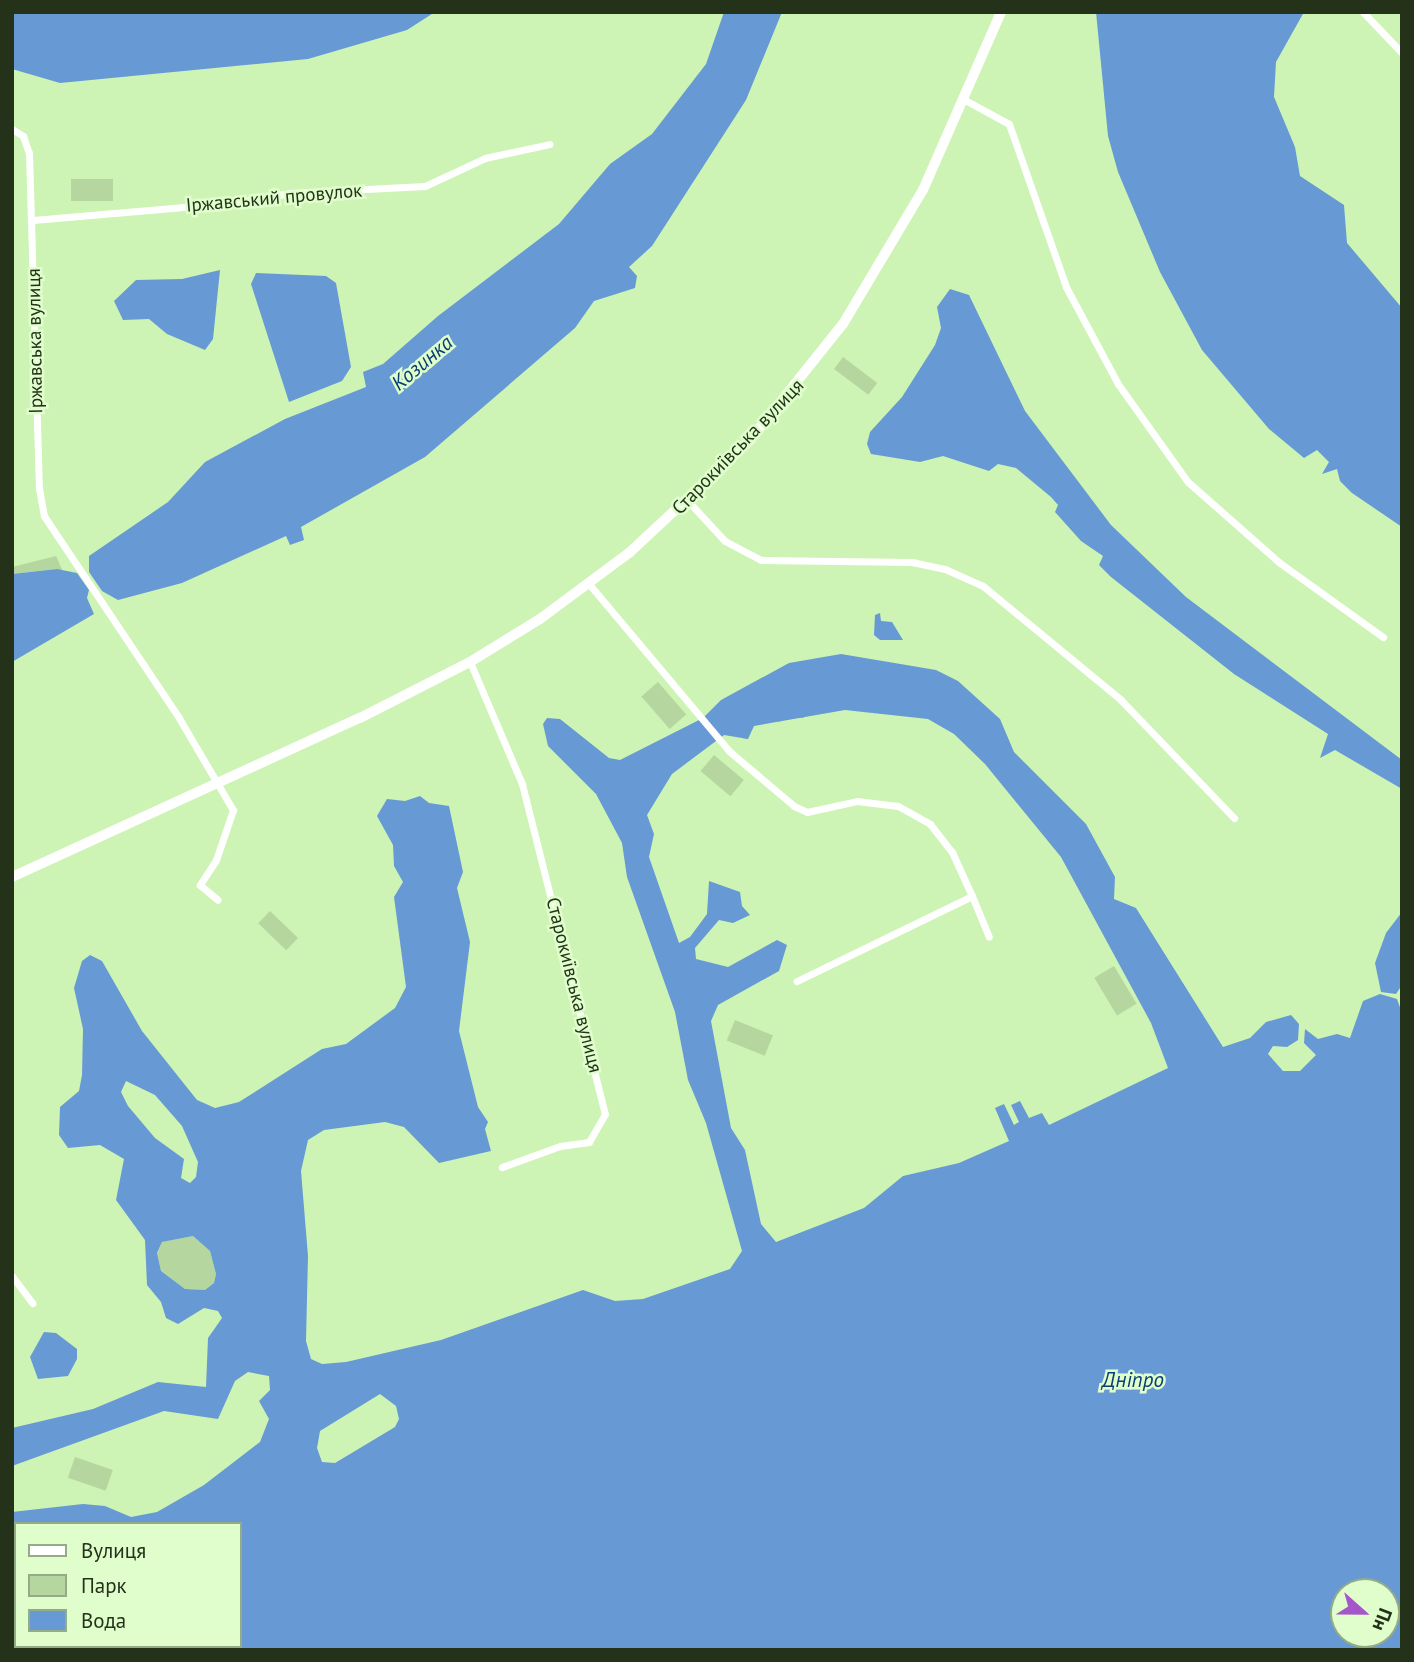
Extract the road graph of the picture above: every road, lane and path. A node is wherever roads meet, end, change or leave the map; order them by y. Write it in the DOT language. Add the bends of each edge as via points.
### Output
graph roads {
  1 [pos="1001,12"];
  2 [pos="1363,12"];
  3 [pos="1402,53"];
  4 [pos="965,100"];
  5 [pos="12,128"];
  6 [pos="550,144"];
  7 [pos="33,220"];
  8 [pos="687,500"];
  9 [pos="589,584"];
  10 [pos="1383,637"];
  11 [pos="470,662"];
  12 [pos="218,782"];
  13 [pos="1234,818"];
  14 [pos="12,877"];
  15 [pos="972,896"];
  16 [pos="218,901"];
  17 [pos="989,937"];
  18 [pos="797,981"];
  19 [pos="502,1167"];
  20 [pos="12,1276"];
  21 [pos="32,1303"];
  1 -- 4 [label="street, Старокиївська вулиця"];
  2 -- 3 [label="street"];
  4 -- 8 [label="street, Старокиївська вулиця" via="914,207 844,324 771,416"];
  4 -- 10 [label="street" via="1009,124 1066,287 1118,384 1188,482 1280,563"];
  5 -- 7 [label="street, Іржавська вулиця" via="23,136 29,153"];
  6 -- 7 [label="street, Іржавський провулок" via="485,158 425,187 290,193 233,203"];
  7 -- 12 [label="street, Іржавська вулиця" via="39,488 44,516"];
  8 -- 9 [label="street, Старокиївська вулиця"];
  8 -- 13 [label="street" via="725,541 761,560 912,562 945,569 983,586 1107,686"];
  9 -- 11 [label="street, Старокиївська вулиця"];
  9 -- 15 [label="street" via="729,751 803,811 863,801 916,814 949,846"];
  11 -- 12 [label="street, Старокиївська вулиця"];
  11 -- 19 [label="street, Старокиївська вулиця" via="522,784 605,1114 589,1142 560,1146"];
  12 -- 14 [label="street, Старокиївська вулиця"];
  12 -- 16 [label="street, Іржавська вулиця" via="233,810 216,860 200,885"];
  15 -- 17 [label="street"];
  15 -- 18 [label="street"];
  20 -- 21 [label="street"];
}
